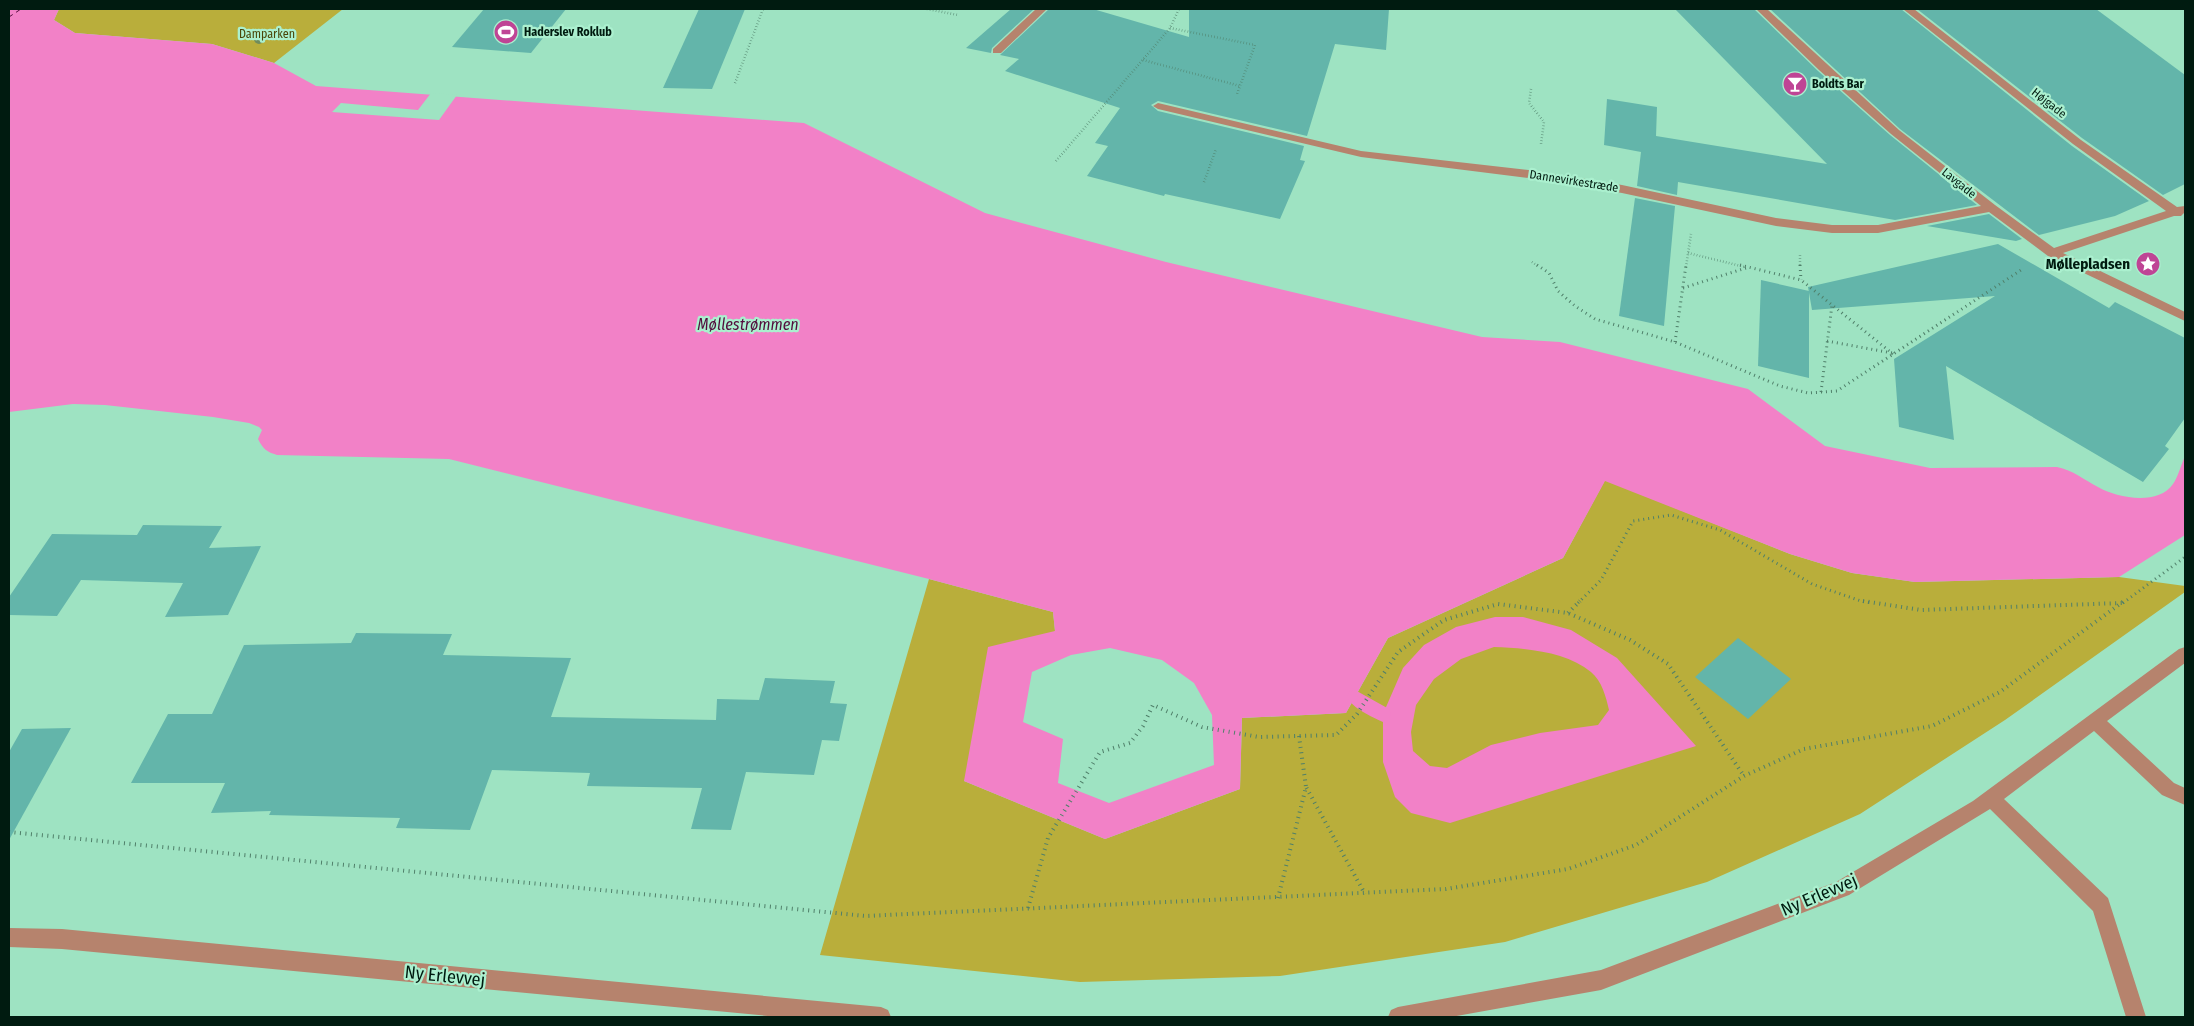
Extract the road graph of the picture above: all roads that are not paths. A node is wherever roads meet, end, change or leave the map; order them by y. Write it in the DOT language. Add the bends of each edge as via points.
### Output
graph roads {
  1 [pos="1042,9"];
  2 [pos="1761,9"];
  3 [pos="1908,9"];
  4 [pos="997,51"];
  5 [pos="1158,106"];
  6 [pos="1991,208"];
  7 [pos="2181,210"];
  8 [pos="2052,253"];
  9 [pos="2185,317"];
  10 [pos="2185,654"];
  11 [pos="2095,721"];
  12 [pos="2185,797"];
  13 [pos="1991,798"];
  14 [pos="9,937"];
  15 [pos="861,1016"];
  16 [pos="881,1017"];
  17 [pos="1398,1017"];
  18 [pos="2136,1017"];
  1 -- 4 [label="street"];
  2 -- 6 [label="street, Lavgade" via="1895,132"];
  3 -- 7 [label="street, Højgade" via="2077,142"];
  5 -- 6 [label="street, Dannevirkestræde" via="1361,154 1536,175 1622,189 1776,222 1832,229 1878,228"];
  6 -- 8 [label="street, Lavgade"];
  7 -- 8 [label="street"];
  8 -- 9 [label="street, Lavgade"];
  10 -- 11 [label="street, Ny Erlevvej"];
  11 -- 12 [label="street" via="2168,789"];
  11 -- 13 [label="street, Ny Erlevvej"];
  13 -- 17 [label="street, Ny Erlevvej" via="1842,889 1601,980"];
  13 -- 18 [label="street" via="2101,905"];
  14 -- 15 [label="street, Ny Erlevvej" via="62,938"];
  15 -- 16 [label="street, Ny Erlevvej"];
}
